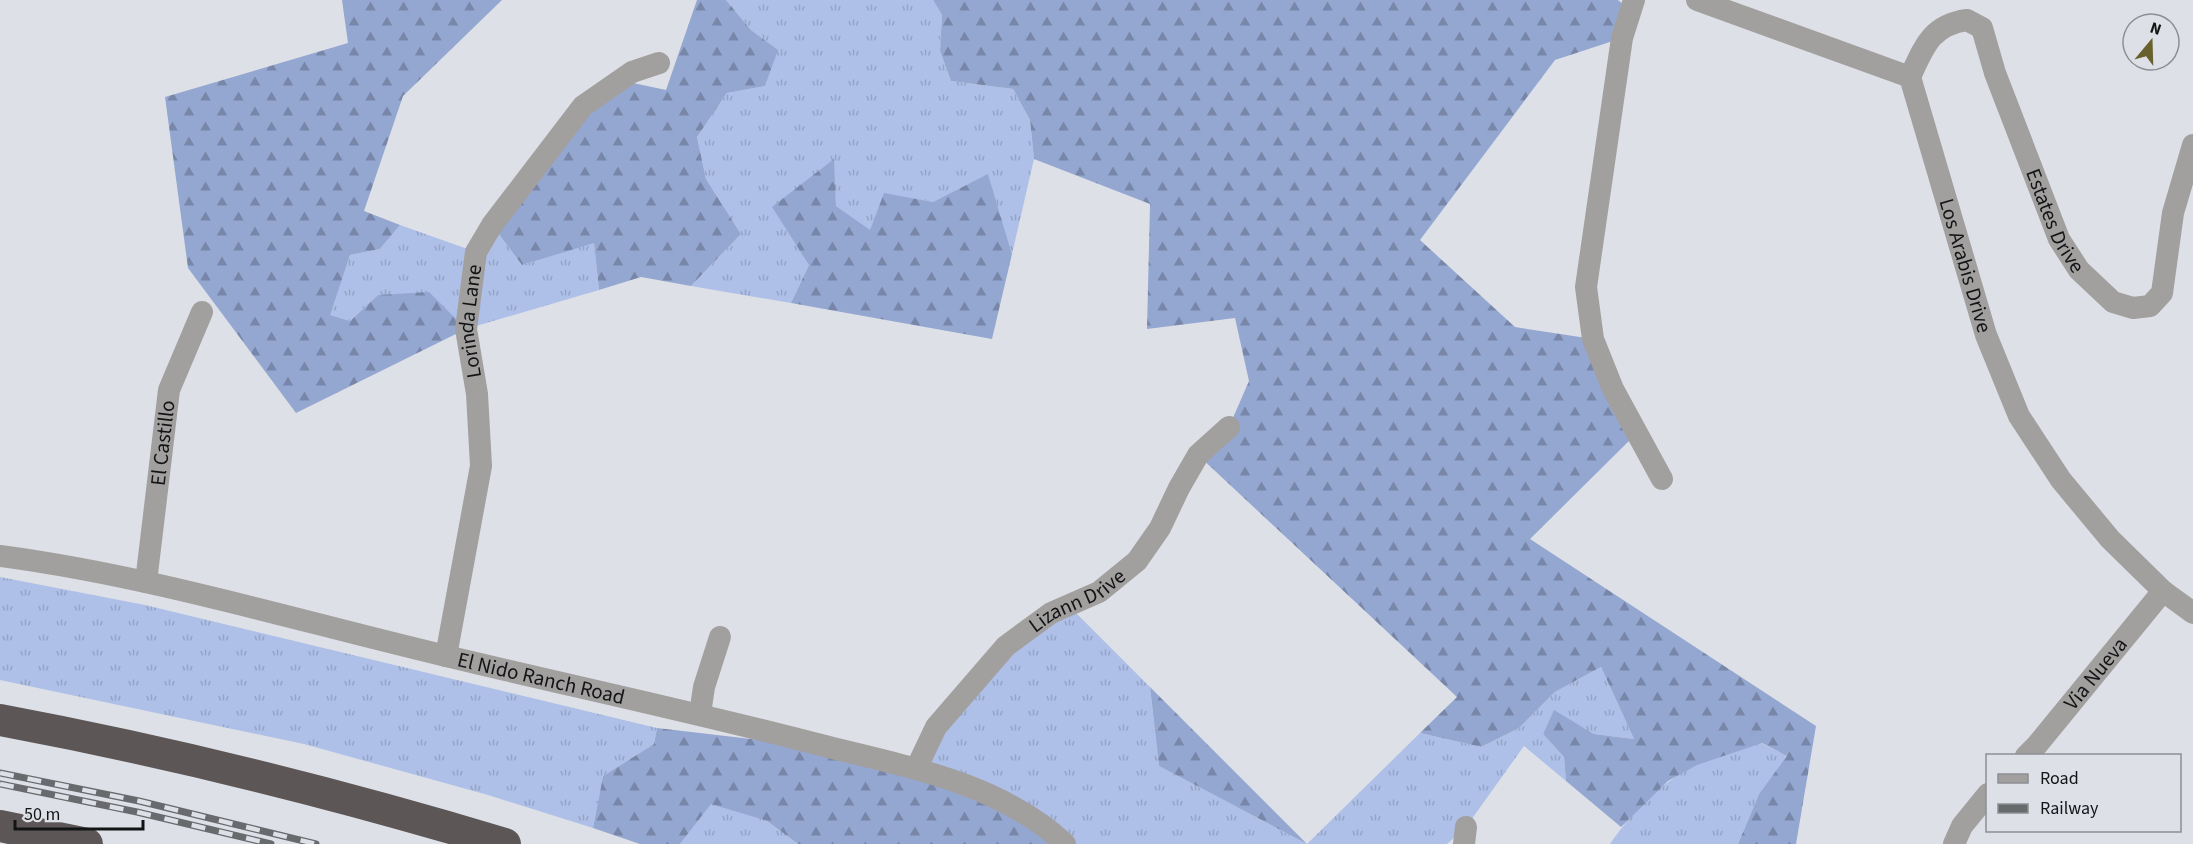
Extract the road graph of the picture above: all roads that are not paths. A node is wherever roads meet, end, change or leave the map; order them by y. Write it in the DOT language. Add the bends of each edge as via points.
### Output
graph roads {
  1 [pos="1634,0"];
  2 [pos="1697,0"];
  3 [pos="659,63"];
  4 [pos="1910,77"];
  5 [pos="2193,145"];
  6 [pos="202,312"];
  7 [pos="1229,427"];
  8 [pos="1662,479"];
  9 [pos="0,556"];
  10 [pos="146,582"];
  11 [pos="2163,591"];
  12 [pos="2193,613"];
  13 [pos="720,637"];
  14 [pos="446,656"];
  15 [pos="700,714"];
  16 [pos="0,720"];
  17 [pos="2028,754"];
  18 [pos="917,767"];
  19 [pos="1986,796"];
  20 [pos="0,826"];
  21 [pos="87,844"];
  22 [pos="505,844"];
  23 [pos="1065,844"];
  24 [pos="1954,844"];
  1 -- 8 [label="street" via="1622,38 1586,287 1593,339 1613,389"];
  2 -- 4 [label="street"];
  3 -- 14 [label="street, Lorinda Lane" via="632,72 583,106 492,225 476,252 466,329 477,394 481,466"];
  4 -- 5 [label="street, Estates Drive" via="1922,51 1940,28 1967,20 1982,28 1995,73 2059,239 2079,270 2113,302 2133,308 2150,306 2162,293 2173,213"];
  4 -- 11 [label="street, Los Arabis Drive" via="1986,335 2019,416 2061,480 2110,539"];
  6 -- 10 [label="street, El Castillo" via="169,390"];
  7 -- 18 [label="street, Lizann Drive" via="1198,455 1160,528 1137,561 1099,592 1051,613 1006,646 936,727"];
  9 -- 10 [label="street, El Nido Ranch Road"];
  10 -- 14 [label="street, El Nido Ranch Road"];
  11 -- 12 [label="street, Los Arabis Drive"];
  11 -- 17 [label="street, Via Nueva"];
  13 -- 15 [label="street"];
  14 -- 15 [label="street, El Nido Ranch Road"];
  15 -- 18 [label="street, El Nido Ranch Road"];
  16 -- 22 [label="highway" via="232,770"];
  18 -- 23 [label="street, El Nido Ranch Road" via="1010,804"];
  19 -- 24 [label="street" via="1962,826"];
  20 -- 21 [label="highway"];
}
